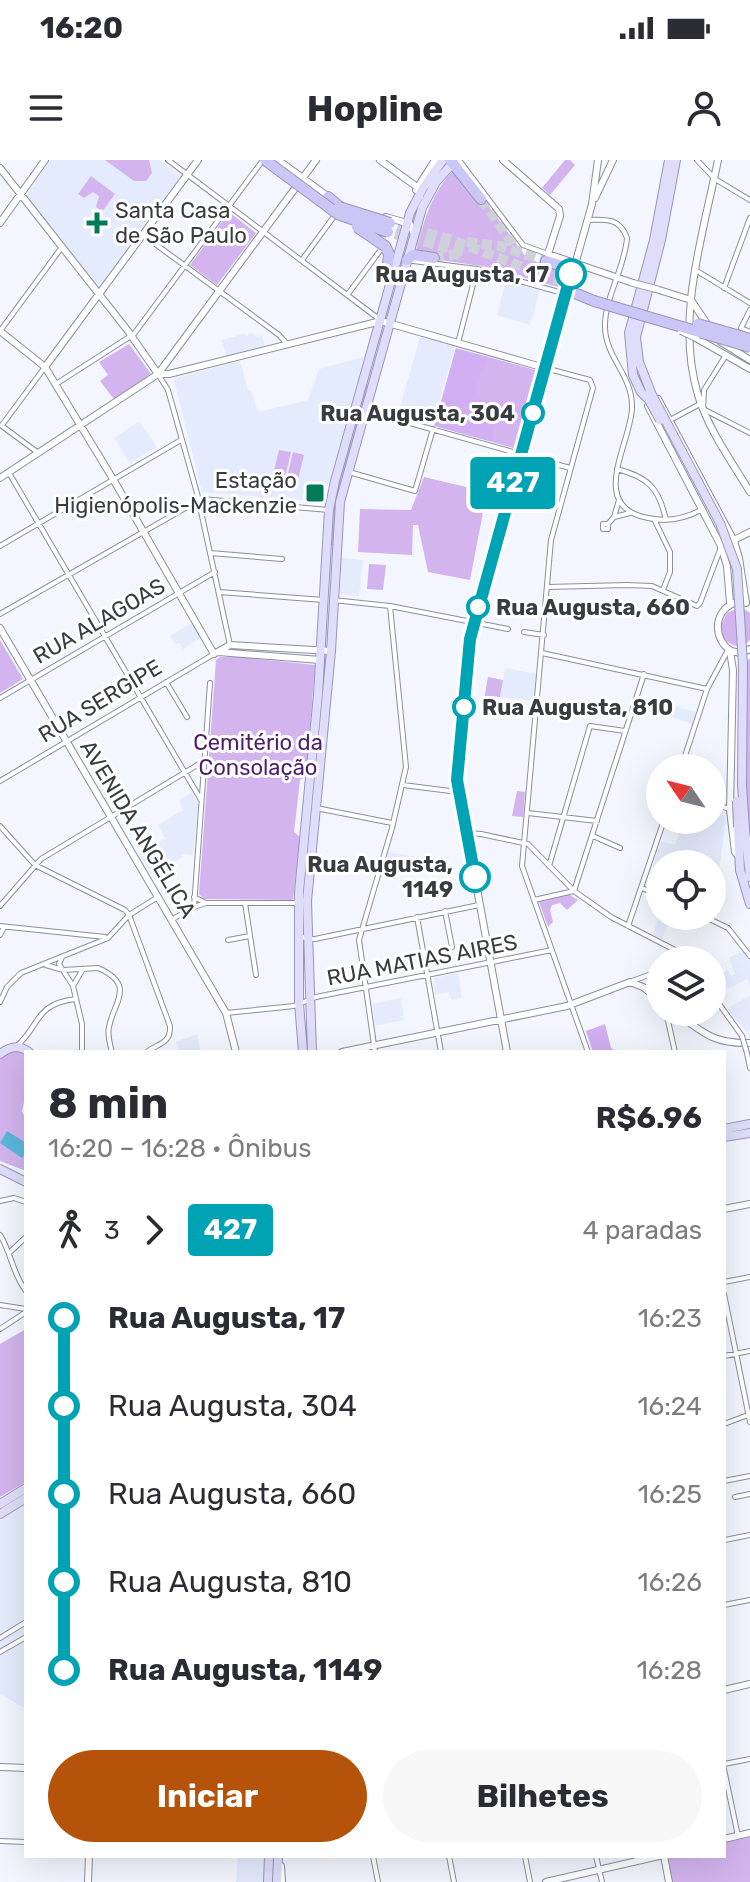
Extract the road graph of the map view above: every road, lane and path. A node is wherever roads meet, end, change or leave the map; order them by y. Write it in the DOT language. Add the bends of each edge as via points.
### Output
graph roads {
  1 [pos="45,160"];
  2 [pos="168,160"];
  3 [pos="198,160"];
  4 [pos="266,160"];
  5 [pos="316,160"];
  6 [pos="380,160"];
  7 [pos="503,160"];
  8 [pos="669,160"];
  9 [pos="676,160"];
  10 [pos="697,160"];
  11 [pos="718,160"];
  12 [pos="613,161"];
  13 [pos="443,162"];
  14 [pos="598,162"];
  15 [pos="0,168"];
  16 [pos="598,174"];
  17 [pos="187,175"];
  18 [pos="303,178"];
  19 [pos="715,179"];
  20 [pos="296,187"];
  21 [pos="415,188"];
  22 [pos="21,195"];
  23 [pos="328,197"];
  24 [pos="481,199"];
  25 [pos="750,200"];
  26 [pos="592,204"];
  27 [pos="229,206"];
  28 [pos="422,208"];
  29 [pos="338,216"];
  30 [pos="750,218"];
  31 [pos="587,220"];
  32 [pos="0,223"];
  33 [pos="264,231"];
  34 [pos="393,233"];
  35 [pos="414,234"];
  36 [pos="143,235"];
  37 [pos="62,247"];
  38 [pos="434,258"];
  39 [pos="547,258"];
  40 [pos="302,260"];
  41 [pos="410,260"];
  42 [pos="184,266"];
  43 [pos="573,266"];
  44 [pos="477,269"];
  45 [pos="697,271"];
  46 [pos="387,275"];
  47 [pos="617,278"];
  48 [pos="389,288"];
  49 [pos="724,288"];
  50 [pos="219,292"];
  51 [pos="574,293"];
  52 [pos="99,294"];
  53 [pos="348,294"];
  54 [pos="595,298"];
  55 [pos="691,300"];
  56 [pos="750,303"];
  57 [pos="750,310"];
  58 [pos="664,322"];
  59 [pos="385,323"];
  60 [pos="696,327"];
  61 [pos="0,331"];
  62 [pos="750,332"];
  63 [pos="131,336"];
  64 [pos="750,339"];
  65 [pos="458,343"];
  66 [pos="287,345"];
  67 [pos="750,347"];
  68 [pos="723,353"];
  69 [pos="750,360"];
  70 [pos="630,362"];
  71 [pos="45,367"];
  72 [pos="545,368"];
  73 [pos="750,369"];
  74 [pos="163,372"];
  75 [pos="628,380"];
  76 [pos="55,384"];
  77 [pos="696,386"];
  78 [pos="704,390"];
  79 [pos="645,393"];
  80 [pos="631,395"];
  81 [pos="702,406"];
  82 [pos="364,410"];
  83 [pos="670,420"];
  84 [pos="1,425"];
  85 [pos="81,426"];
  86 [pos="433,429"];
  87 [pos="750,433"];
  88 [pos="182,439"];
  89 [pos="38,454"];
  90 [pos="521,454"];
  91 [pos="570,468"];
  92 [pos="617,469"];
  93 [pos="348,472"];
  94 [pos="9,473"];
  95 [pos="0,478"];
  96 [pos="113,479"];
  97 [pos="749,489"];
  98 [pos="619,499"];
  99 [pos="198,500"];
  100 [pos="702,509"];
  101 [pos="329,510"];
  102 [pos="632,512"];
  103 [pos="614,517"];
  104 [pos="654,519"];
  105 [pos="666,520"];
  106 [pos="39,523"];
  107 [pos="608,524"];
  108 [pos="144,531"];
  109 [pos="750,532"];
  110 [pos="734,541"];
  111 [pos="0,546"];
  112 [pos="721,546"];
  113 [pos="210,553"];
  114 [pos="725,558"];
  115 [pos="282,559"];
  116 [pos="715,560"];
  117 [pos="215,572"];
  118 [pos="69,574"];
  119 [pos="547,587"];
  120 [pos="663,590"];
  121 [pos="219,592"];
  122 [pos="179,593"];
  123 [pos="323,600"];
  124 [pos="334,600"];
  125 [pos="730,603"];
  126 [pos="748,605"];
  127 [pos="390,606"];
  128 [pos="0,614"];
  129 [pos="474,623"];
  130 [pos="0,628"];
  131 [pos="508,629"];
  132 [pos="524,632"];
  133 [pos="544,635"];
  134 [pos="106,636"];
  135 [pos="230,645"];
  136 [pos="293,649"];
  137 [pos="750,649"];
  138 [pos="729,650"];
  139 [pos="331,651"];
  140 [pos="216,653"];
  141 [pos="542,653"];
  142 [pos="320,656"];
  143 [pos="750,657"];
  144 [pos="299,659"];
  145 [pos="733,670"];
  146 [pos="644,674"];
  147 [pos="31,680"];
  148 [pos="166,682"];
  149 [pos="210,683"];
  150 [pos="707,689"];
  151 [pos="142,697"];
  152 [pos="0,698"];
  153 [pos="187,717"];
  154 [pos="625,732"];
  155 [pos="66,742"];
  156 [pos="686,754"];
  157 [pos="204,761"];
  158 [pos="186,771"];
  159 [pos="3,778"];
  160 [pos="314,779"];
  161 [pos="403,785"];
  162 [pos="458,792"];
  163 [pos="201,800"];
  164 [pos="316,808"];
  165 [pos="726,808"];
  166 [pos="730,810"];
  167 [pos="527,813"];
  168 [pos="110,817"];
  169 [pos="565,817"];
  170 [pos="597,821"];
  171 [pos="393,823"];
  172 [pos="0,826"];
  173 [pos="741,828"];
  174 [pos="467,833"];
  175 [pos="659,834"];
  176 [pos="592,836"];
  177 [pos="524,843"];
  178 [pos="620,848"];
  179 [pos="739,858"];
  180 [pos="35,865"];
  181 [pos="549,866"];
  182 [pos="750,876"];
  183 [pos="642,888"];
  184 [pos="646,890"];
  185 [pos="574,891"];
  186 [pos="158,897"];
  187 [pos="194,897"];
  188 [pos="534,900"];
  189 [pos="206,903"];
  190 [pos="245,903"];
  191 [pos="298,903"];
  192 [pos="750,904"];
  193 [pos="479,905"];
  194 [pos="0,906"];
  195 [pos="194,907"];
  196 [pos="445,911"];
  197 [pos="129,915"];
  198 [pos="417,917"];
  199 [pos="171,920"];
  200 [pos="2,926"];
  201 [pos="628,926"];
  202 [pos="726,927"];
  203 [pos="362,928"];
  204 [pos="0,935"];
  205 [pos="250,936"];
  206 [pos="303,937"];
  207 [pos="108,938"];
  208 [pos="228,940"];
  209 [pos="667,946"];
  210 [pos="452,947"];
  211 [pos="552,950"];
  212 [pos="750,956"];
  213 [pos="62,957"];
  214 [pos="490,962"];
  215 [pos="52,965"];
  216 [pos="84,968"];
  217 [pos="63,970"];
  218 [pos="428,974"];
  219 [pos="256,975"];
  220 [pos="646,976"];
  221 [pos="630,982"];
  222 [pos="73,986"];
  223 [pos="365,987"];
  224 [pos="643,987"];
  225 [pos="646,989"];
  226 [pos="76,999"];
  227 [pos="304,1001"];
  228 [pos="0,1002"];
  229 [pos="571,1005"];
  230 [pos="226,1013"];
  231 [pos="726,1014"];
  232 [pos="501,1020"];
  233 [pos="669,1026"];
  234 [pos="694,1026"];
  235 [pos="438,1032"];
  236 [pos="25,1039"];
  237 [pos="750,1043"];
  238 [pos="16,1047"];
  239 [pos="374,1049"];
  240 [pos="24,1050"];
  241 [pos="28,1050"];
  242 [pos="82,1050"];
  243 [pos="112,1050"];
  244 [pos="151,1050"];
  245 [pos="235,1050"];
  246 [pos="303,1050"];
  247 [pos="312,1050"];
  248 [pos="441,1050"];
  249 [pos="507,1050"];
  250 [pos="587,1050"];
  251 [pos="675,1050"];
  252 [pos="0,1054"];
  253 [pos="750,1068"];
  254 [pos="750,1124"];
  255 [pos="726,1129"];
  256 [pos="750,1133"];
  257 [pos="726,1137"];
  258 [pos="2,1169"];
  259 [pos="24,1178"];
  260 [pos="0,1201"];
  261 [pos="24,1201"];
  262 [pos="750,1204"];
  263 [pos="726,1209"];
  264 [pos="0,1235"];
  265 [pos="24,1239"];
  266 [pos="10,1252"];
  267 [pos="750,1277"];
  268 [pos="726,1282"];
  269 [pos="24,1288"];
  270 [pos="726,1304"];
  271 [pos="0,1305"];
  272 [pos="24,1310"];
  273 [pos="24,1311"];
  274 [pos="0,1329"];
  275 [pos="750,1351"];
  276 [pos="736,1354"];
  277 [pos="726,1356"];
  278 [pos="749,1414"];
  279 [pos="750,1422"];
  280 [pos="726,1423"];
  281 [pos="750,1476"];
  282 [pos="726,1481"];
  283 [pos="24,1489"];
  284 [pos="750,1494"];
  285 [pos="735,1497"];
  286 [pos="24,1499"];
  287 [pos="0,1504"];
  288 [pos="0,1514"];
  289 [pos="750,1535"];
  290 [pos="726,1540"];
  291 [pos="750,1600"];
  292 [pos="726,1605"];
  293 [pos="24,1623"];
  294 [pos="0,1638"];
  295 [pos="24,1638"];
  296 [pos="0,1652"];
  297 [pos="750,1684"];
  298 [pos="726,1690"];
  299 [pos="750,1759"];
  300 [pos="726,1765"];
  301 [pos="0,1767"];
  302 [pos="24,1768"];
  303 [pos="726,1776"];
  304 [pos="750,1833"];
  305 [pos="738,1836"];
  306 [pos="726,1839"];
  307 [pos="0,1841"];
  308 [pos="24,1842"];
  309 [pos="89,1858"];
  310 [pos="269,1858"];
  311 [pos="373,1858"];
  312 [pos="449,1858"];
  313 [pos="525,1858"];
  314 [pos="597,1858"];
  315 [pos="653,1858"];
  316 [pos="663,1858"];
  317 [pos="278,1859"];
  318 [pos="600,1870"];
  319 [pos="88,1882"];
  320 [pos="268,1882"];
  321 [pos="280,1882"];
  322 [pos="378,1882"];
  323 [pos="454,1882"];
  324 [pos="530,1882"];
  325 [pos="546,1882"];
  326 [pos="602,1882"];
  327 [pos="669,1882"];
  1 -- 22 [label="street"];
  2 -- 17 [label="street"];
  3 -- 17 [label="street"];
  4 -- 18 [label="street"];
  4 -- 20 [label="street"];
  4 -- 27 [label="street"];
  4 -- 29 [label="highway, bridge"];
  4 -- 34 [label="highway, bridge" via="337,207"];
  5 -- 18 [label="street"];
  6 -- 21 [label="street"];
  7 -- 39 [label="street" via="559,209"];
  8 -- 70 [label="main road" via="631,322"];
  9 -- 79 [label="main road" via="636,337"];
  10 -- 19 [label="street"];
  11 -- 19 [label="street"];
  12 -- 14 [label="street"];
  12 -- 16 [label="street"];
  12 -- 26 [label="street"];
  13 -- 21 [label="main road"];
  13 -- 21 [label="street"];
  13 -- 24 [label="highway"];
  13 -- 28 [label="main road"];
  13 -- 39 [label="street" via="523,245"];
  14 -- 16 [label="street"];
  15 -- 22 [label="street"];
  16 -- 26 [label="street"];
  17 -- 27 [label="street"];
  17 -- 36 [label="street"];
  18 -- 20 [label="street"];
  18 -- 23 [label="street"];
  19 -- 25 [label="street"];
  19 -- 45 [label="street"];
  20 -- 29 [label="street"];
  20 -- 33 [label="street"];
  21 -- 28 [label="street"];
  21 -- 34 [label="main road" via="410,213"];
  22 -- 32 [label="street"];
  22 -- 37 [label="street"];
  23 -- 34 [label="highway" via="343,211"];
  26 -- 31 [label="street"];
  27 -- 33 [label="street"];
  27 -- 42 [label="street"];
  28 -- 35 [label="main road"];
  29 -- 34 [label="highway, bridge"];
  29 -- 40 [label="street"];
  30 -- 49 [label="street"];
  31 -- 43 [label="street"];
  31 -- 47 [label="street" via="610,219 624,231 626,245"];
  33 -- 40 [label="street"];
  33 -- 50 [label="street"];
  34 -- 35 [label="street" via="411,225"];
  34 -- 46 [label="highway"];
  34 -- 48 [label="main road"];
  34 -- 53 [label="street"];
  35 -- 41 [label="main road"];
  36 -- 42 [label="street"];
  36 -- 52 [label="street"];
  37 -- 52 [label="street"];
  37 -- 61 [label="street"];
  38 -- 41 [label="highway" via="413,255"];
  39 -- 43 [label="highway"];
  40 -- 53 [label="street"];
  41 -- 44 [label="street"];
  41 -- 59 [label="main road"];
  42 -- 50 [label="street"];
  42 -- 63 [label="street"];
  43 -- 47 [label="street"];
  43 -- 51 [label="street"];
  44 -- 51 [label="street"];
  44 -- 65 [label="street"];
  45 -- 49 [label="street"];
  45 -- 55 [label="street"];
  46 -- 48 [label="street"];
  47 -- 55 [label="street, bridge"];
  47 -- 75 [label="street" via="605,331"];
  48 -- 59 [label="main road"];
  49 -- 56 [label="street"];
  50 -- 66 [label="street"];
  50 -- 74 [label="street"];
  51 -- 54 [label="highway"];
  51 -- 72 [label="street"];
  52 -- 63 [label="street"];
  52 -- 71 [label="street"];
  53 -- 59 [label="street"];
  54 -- 58 [label="highway, bridge"];
  54 -- 60 [label="highway"];
  55 -- 69 [label="street" via="722,342"];
  55 -- 77 [label="street"];
  57 -- 62 [label="street" via="741,329"];
  58 -- 60 [label="highway, bridge"];
  58 -- 68 [label="street, bridge"];
  59 -- 65 [label="street"];
  59 -- 66 [label="street"];
  59 -- 82 [label="main road"];
  59 -- 101 [label="main road"];
  60 -- 64 [label="highway, bridge"];
  60 -- 67 [label="highway, bridge"];
  61 -- 71 [label="street"];
  63 -- 74 [label="street"];
  63 -- 76 [label="street"];
  65 -- 72 [label="street"];
  66 -- 74 [label="street"];
  68 -- 73 [label="street"];
  68 -- 78 [label="street"];
  70 -- 75 [label="main road"];
  70 -- 79 [label="main road"];
  71 -- 76 [label="street"];
  71 -- 84 [label="street"];
  72 -- 90 [label="street"];
  72 -- 91 [label="street" via="590,380 593,388"];
  74 -- 85 [label="street"];
  74 -- 88 [label="street"];
  75 -- 79 [label="street"];
  75 -- 80 [label="street"];
  76 -- 85 [label="street"];
  77 -- 78 [label="street"];
  77 -- 81 [label="street"];
  78 -- 81 [label="street"];
  79 -- 80 [label="street"];
  79 -- 83 [label="street"];
  79 -- 100 [label="street"];
  79 -- 173 [label="main road, bridge" via="724,541 732,569"];
  80 -- 92 [label="street" via="631,419"];
  81 -- 83 [label="street"];
  81 -- 87 [label="street"];
  81 -- 97 [label="street"];
  82 -- 86 [label="street"];
  82 -- 93 [label="main road"];
  83 -- 110 [label="street"];
  84 -- 89 [label="street"];
  85 -- 89 [label="street"];
  85 -- 96 [label="street"];
  86 -- 90 [label="street"];
  86 -- 93 [label="street" via="415,491"];
  88 -- 96 [label="street"];
  88 -- 99 [label="street"];
  89 -- 94 [label="street"];
  90 -- 91 [label="street"];
  90 -- 129 [label="street"];
  91 -- 119 [label="street" via="552,534"];
  92 -- 98 [label="street"];
  92 -- 105 [label="street" via="650,483"];
  93 -- 124 [label="main road" via="339,509"];
  94 -- 95 [label="street"];
  94 -- 106 [label="street"];
  96 -- 106 [label="street"];
  96 -- 108 [label="street"];
  98 -- 102 [label="street"];
  98 -- 103 [label="street"];
  99 -- 101 [label="street"];
  99 -- 108 [label="street"];
  99 -- 113 [label="street"];
  100 -- 105 [label="street"];
  100 -- 112 [label="street"];
  101 -- 123 [label="main road"];
  102 -- 103 [label="street"];
  102 -- 104 [label="street"];
  103 -- 107 [label="street"];
  104 -- 105 [label="street"];
  104 -- 120 [label="street" via="670,552"];
  106 -- 111 [label="street"];
  106 -- 118 [label="street"];
  108 -- 118 [label="street"];
  108 -- 122 [label="street"];
  109 -- 110 [label="street"];
  110 -- 112 [label="street"];
  110 -- 126 [label="street"];
  112 -- 114 [label="street"];
  112 -- 116 [label="street"];
  113 -- 115 [label="street"];
  113 -- 117 [label="street"];
  114 -- 116 [label="street"];
  114 -- 125 [label="street"];
  116 -- 120 [label="street" via="699,605"];
  117 -- 121 [label="street"];
  117 -- 122 [label="street, RUA ALAGOAS"];
  118 -- 128 [label="street"];
  118 -- 134 [label="street"];
  119 -- 120 [label="street" via="627,585"];
  119 -- 133 [label="street"];
  121 -- 123 [label="street"];
  121 -- 135 [label="street"];
  122 -- 134 [label="street, RUA ALAGOAS"];
  122 -- 140 [label="street"];
  123 -- 124 [label="street"];
  123 -- 142 [label="main road"];
  124 -- 127 [label="street"];
  124 -- 139 [label="main road"];
  125 -- 126 [label="street"];
  125 -- 138 [label="street" via="718,627"];
  127 -- 129 [label="street"];
  127 -- 161 [label="street" via="406,761"];
  129 -- 131 [label="street"];
  129 -- 162 [label="street"];
  130 -- 147 [label="street, AVENIDA ANGÉLICA"];
  132 -- 133 [label="street"];
  133 -- 141 [label="street"];
  134 -- 147 [label="street, RUA ALAGOAS"];
  134 -- 151 [label="street"];
  135 -- 136 [label="street"];
  135 -- 140 [label="street, RUA SERGIPE"];
  136 -- 142 [label="street"];
  136 -- 144 [label="street"];
  137 -- 138 [label="street"];
  138 -- 145 [label="street"];
  138 -- 150 [label="street"];
  139 -- 142 [label="street"];
  139 -- 160 [label="main road"];
  140 -- 144 [label="street"];
  140 -- 148 [label="street, RUA SERGIPE"];
  141 -- 146 [label="street"];
  141 -- 167 [label="street"];
  142 -- 144 [label="street"];
  142 -- 160 [label="main road"];
  143 -- 145 [label="street"];
  145 -- 166 [label="street"];
  146 -- 150 [label="street"];
  146 -- 154 [label="street"];
  147 -- 152 [label="street, RUA ALAGOAS"];
  147 -- 155 [label="street, AVENIDA ANGÉLICA"];
  148 -- 151 [label="street, RUA SERGIPE"];
  148 -- 153 [label="street"];
  149 -- 157 [label="street"];
  150 -- 156 [label="street"];
  151 -- 155 [label="street, RUA SERGIPE"];
  151 -- 158 [label="street"];
  154 -- 169 [label="street" via="590,726"];
  154 -- 170 [label="street"];
  155 -- 159 [label="street, RUA SERGIPE"];
  155 -- 168 [label="street, AVENIDA ANGÉLICA"];
  157 -- 158 [label="street"];
  157 -- 163 [label="street"];
  158 -- 163 [label="street"];
  158 -- 168 [label="street"];
  160 -- 164 [label="main road"];
  160 -- 191 [label="main road"];
  161 -- 162 [label="street"];
  161 -- 171 [label="street"];
  162 -- 174 [label="street"];
  163 -- 187 [label="street"];
  164 -- 171 [label="street"];
  164 -- 206 [label="main road"];
  165 -- 166 [label="street"];
  166 -- 179 [label="street"];
  167 -- 169 [label="street"];
  167 -- 177 [label="street"];
  168 -- 180 [label="street"];
  168 -- 186 [label="street, AVENIDA ANGÉLICA"];
  169 -- 170 [label="street"];
  169 -- 181 [label="street"];
  170 -- 176 [label="street"];
  171 -- 203 [label="street"];
  172 -- 180 [label="street"];
  173 -- 179 [label="main road"];
  173 -- 182 [label="main road"];
  174 -- 177 [label="street"];
  174 -- 193 [label="street"];
  175 -- 183 [label="street"];
  176 -- 178 [label="street"];
  176 -- 185 [label="street"];
  177 -- 181 [label="street"];
  177 -- 188 [label="street" via="522,866"];
  179 -- 192 [label="main road"];
  180 -- 194 [label="street"];
  180 -- 197 [label="street"];
  181 -- 185 [label="street"];
  183 -- 184 [label="street"];
  183 -- 201 [label="street"];
  185 -- 188 [label="street"];
  185 -- 201 [label="street"];
  186 -- 197 [label="street"];
  186 -- 199 [label="street, AVENIDA ANGÉLICA"];
  187 -- 189 [label="street"];
  187 -- 195 [label="street"];
  188 -- 211 [label="street"];
  189 -- 190 [label="street"];
  189 -- 195 [label="street"];
  190 -- 191 [label="street"];
  190 -- 205 [label="street"];
  191 -- 206 [label="main road"];
  193 -- 196 [label="street"];
  193 -- 214 [label="street"];
  195 -- 199 [label="street"];
  196 -- 198 [label="street"];
  196 -- 210 [label="street"];
  197 -- 207 [label="street"];
  197 -- 244 [label="street" via="171,1030 167,1042"];
  198 -- 203 [label="street"];
  198 -- 218 [label="street"];
  199 -- 230 [label="street, AVENIDA ANGÉLICA"];
  200 -- 204 [label="street"];
  200 -- 207 [label="street"];
  201 -- 209 [label="street"];
  202 -- 212 [label="street"];
  203 -- 206 [label="street"];
  203 -- 223 [label="street"];
  205 -- 208 [label="street"];
  205 -- 219 [label="street"];
  206 -- 227 [label="main road"];
  207 -- 213 [label="street"];
  211 -- 214 [label="street, RUA MATIAS AIRES"];
  211 -- 229 [label="street"];
  213 -- 215 [label="street"];
  213 -- 217 [label="street"];
  214 -- 218 [label="street, RUA MATIAS AIRES"];
  214 -- 232 [label="street"];
  215 -- 217 [label="street"];
  215 -- 228 [label="street" via="15,978"];
  216 -- 217 [label="street"];
  216 -- 222 [label="street"];
  216 -- 243 [label="street" via="102,969 118,986 119,1003 108,1030"];
  217 -- 222 [label="street"];
  218 -- 223 [label="street, RUA MATIAS AIRES"];
  218 -- 235 [label="street"];
  220 -- 221 [label="street"];
  220 -- 224 [label="street"];
  221 -- 224 [label="street"];
  221 -- 229 [label="street"];
  222 -- 226 [label="street"];
  223 -- 227 [label="street, RUA MATIAS AIRES"];
  223 -- 239 [label="street"];
  224 -- 225 [label="street"];
  226 -- 236 [label="street" via="45,1010"];
  226 -- 242 [label="street"];
  227 -- 230 [label="street, RUA MATIAS AIRES"];
  227 -- 246 [label="main road"];
  227 -- 247 [label="main road"];
  229 -- 232 [label="street"];
  229 -- 250 [label="street"];
  230 -- 245 [label="street, AVENIDA ANGÉLICA"];
  231 -- 253 [label="street, bridge" via="742,1036"];
  232 -- 235 [label="street"];
  232 -- 249 [label="street"];
  233 -- 251 [label="street"];
  234 -- 237 [label="street" via="712,1039"];
  235 -- 239 [label="street"];
  235 -- 248 [label="street"];
  236 -- 238 [label="street"];
  236 -- 241 [label="street"];
  238 -- 240 [label="main road"];
  238 -- 252 [label="main road"];
  254 -- 255 [label="main road"];
  256 -- 257 [label="main road"];
  258 -- 259 [label="main road"];
  260 -- 261 [label="street"];
  262 -- 263 [label="street"];
  264 -- 266 [label="street"];
  265 -- 266 [label="street"];
  266 -- 269 [label="street"];
  267 -- 268 [label="street"];
  270 -- 276 [label="street"];
  271 -- 272 [label="street"];
  273 -- 274 [label="street"];
  275 -- 276 [label="street"];
  276 -- 277 [label="street"];
  276 -- 278 [label="street"];
  278 -- 279 [label="street"];
  278 -- 280 [label="street"];
  281 -- 282 [label="street"];
  283 -- 287 [label="main road"];
  284 -- 285 [label="street"];
  286 -- 288 [label="main road"];
  289 -- 290 [label="street"];
  291 -- 292 [label="street"];
  293 -- 294 [label="street"];
  295 -- 296 [label="street"];
  297 -- 298 [label="street"];
  299 -- 300 [label="street"];
  301 -- 302 [label="street"];
  303 -- 305 [label="street"];
  304 -- 305 [label="street"];
  305 -- 306 [label="street"];
  307 -- 308 [label="street"];
  309 -- 319 [label="street"];
  310 -- 320 [label="main road"];
  311 -- 322 [label="street"];
  312 -- 323 [label="street"];
  313 -- 324 [label="street"];
  314 -- 318 [label="street"];
  315 -- 318 [label="street"];
  316 -- 327 [label="street"];
  317 -- 321 [label="main road"];
  318 -- 325 [label="street"];
  318 -- 326 [label="street"];
}
